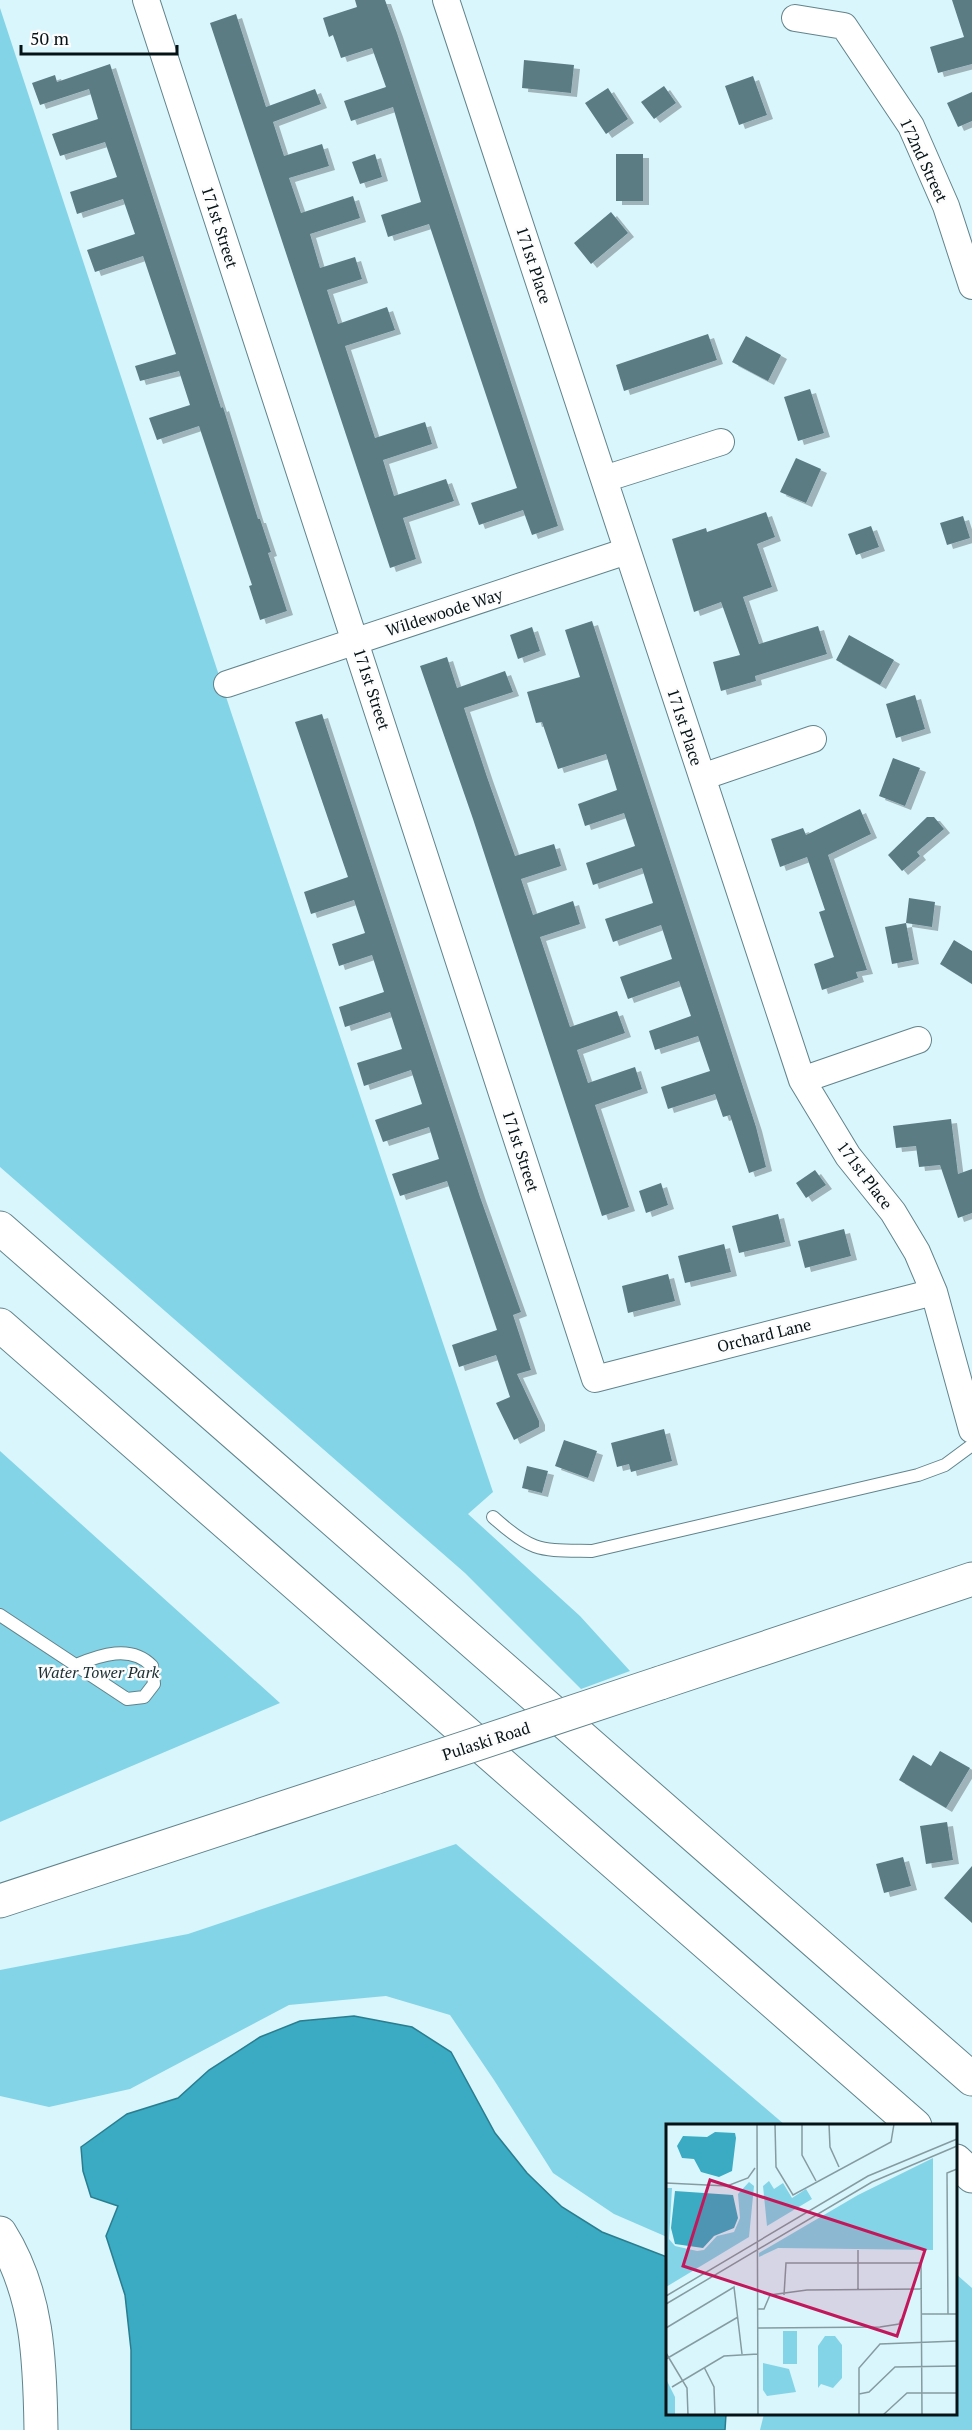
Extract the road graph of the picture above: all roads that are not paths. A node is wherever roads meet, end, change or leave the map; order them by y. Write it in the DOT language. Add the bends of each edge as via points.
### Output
graph roads {
  1 [pos="146,0"];
  2 [pos="446,0"];
  3 [pos="795,18"];
  4 [pos="972,286"];
  5 [pos="721,442"];
  6 [pos="604,479"];
  7 [pos="627,551"];
  8 [pos="356,641"];
  9 [pos="227,684"];
  10 [pos="813,739"];
  11 [pos="702,777"];
  12 [pos="918,1040"];
  13 [pos="802,1080"];
  14 [pos="0,1228"];
  15 [pos="934,1292"];
  16 [pos="0,1325"];
  17 [pos="595,1379"];
  18 [pos="972,1430"];
  19 [pos="972,1445"];
  20 [pos="493,1517"];
  21 [pos="972,1579"];
  22 [pos="0,1615"];
  23 [pos="76,1665"];
  24 [pos="0,1901"];
  25 [pos="972,2079"];
  26 [pos="913,2124"];
  27 [pos="957,2162"];
  28 [pos="972,2176"];
  29 [pos="0,2233"];
  30 [pos="40,2430"];
  1 -- 8 [label="street, 171st Street"];
  2 -- 6 [label="street, 171st Place"];
  3 -- 4 [label="street, 172nd Street" via="844,26 858,46 910,126 946,206"];
  5 -- 6 [label="street"];
  6 -- 7 [label="street, 171st Place"];
  7 -- 8 [label="street, Wildewoode Way"];
  7 -- 11 [label="street, 171st Place"];
  8 -- 9 [label="street, Wildewoode Way"];
  8 -- 17 [label="street, 171st Street"];
  10 -- 11 [label="street"];
  11 -- 13 [label="street, 171st Place"];
  12 -- 13 [label="street"];
  13 -- 15 [label="street, 171st Place" via="848,1156 893,1212 917,1252"];
  14 -- 25 [label="main road"];
  15 -- 17 [label="street, Orchard Lane"];
  15 -- 18 [label="street, 171st Place"];
  16 -- 26 [label="main road"];
  19 -- 20 [label="lane" via="945,1465 918,1475 592,1551 544,1550 520,1541"];
  21 -- 24 [label="main road, Pulaski Road, bridge"];
  22 -- 23 [label="lane"];
  23 -- 23 [label="lane" via="127,1699 144,1697 154,1684 152,1666 135,1654 120,1652"];
  27 -- 28 [label="main road"];
  29 -- 30 [label="main road" via="21,2274 32,2310 38,2348"];
}
